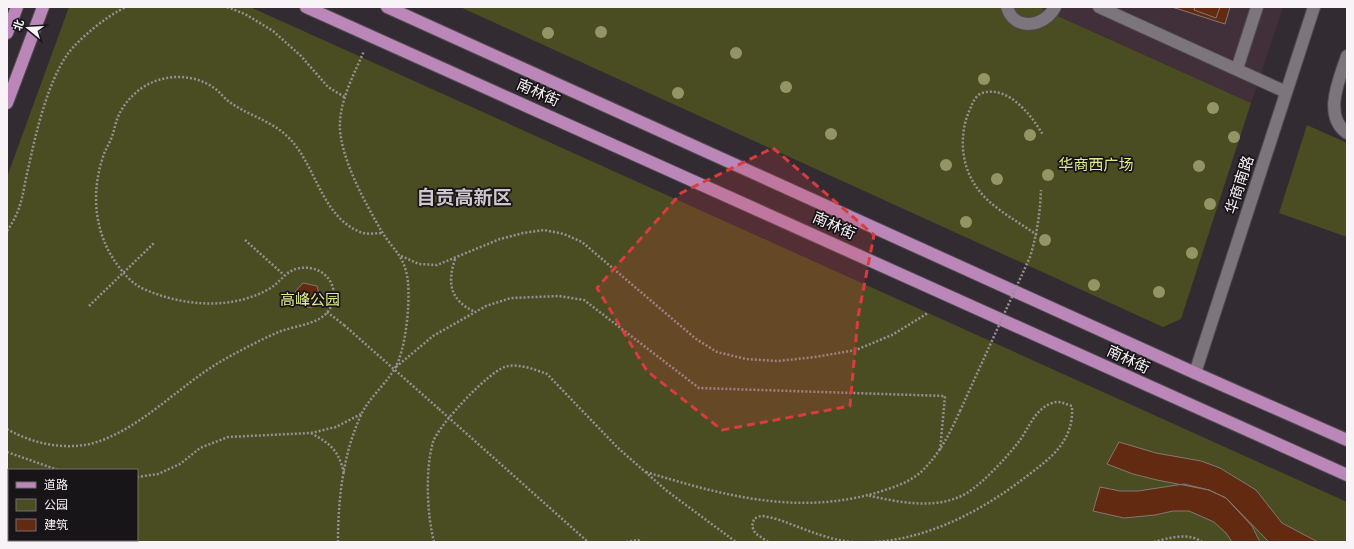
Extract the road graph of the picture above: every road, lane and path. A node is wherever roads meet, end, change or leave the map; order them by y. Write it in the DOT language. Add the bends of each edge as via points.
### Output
graph roads {
  1 [pos="17,7"];
  2 [pos="43,7"];
  3 [pos="126,7"];
  4 [pos="228,7"];
  5 [pos="306,7"];
  6 [pos="387,7"];
  7 [pos="1007,7"];
  8 [pos="1055,7"];
  9 [pos="1100,7"];
  10 [pos="1257,7"];
  11 [pos="1314,7"];
  12 [pos="408,11"];
  13 [pos="7,33"];
  14 [pos="370,35"];
  15 [pos="1347,56"];
  16 [pos="1237,69"];
  17 [pos="1286,92"];
  18 [pos="346,98"];
  19 [pos="7,103"];
  20 [pos="1347,133"];
  21 [pos="1043,135"];
  22 [pos="1041,190"];
  23 [pos="7,231"];
  24 [pos="383,233"];
  25 [pos="1036,235"];
  26 [pos="245,240"];
  27 [pos="154,243"];
  28 [pos="401,256"];
  29 [pos="455,259"];
  30 [pos="123,272"];
  31 [pos="284,275"];
  32 [pos="89,306"];
  33 [pos="327,312"];
  34 [pos="475,312"];
  35 [pos="928,313"];
  36 [pos="396,367"];
  37 [pos="1195,373"];
  38 [pos="362,413"];
  39 [pos="448,419"];
  40 [pos="7,429"];
  41 [pos="310,433"];
  42 [pos="1347,440"];
  43 [pos="940,451"];
  44 [pos="7,452"];
  45 [pos="55,469"];
  46 [pos="644,471"];
  47 [pos="344,474"];
  48 [pos="1347,475"];
  49 [pos="138,477"];
  50 [pos="866,495"];
  51 [pos="338,542"];
  52 [pos="434,542"];
  53 [pos="588,542"];
  54 [pos="626,542"];
  55 [pos="642,542"];
  56 [pos="736,542"];
  57 [pos="768,542"];
  58 [pos="1154,542"];
  59 [pos="1202,542"];
  1 -- 13 [label="main road"];
  2 -- 19 [label="main road"];
  3 -- 23 [label="path" via="96,26 67,54 60,67 53,81 35,142 21,206"];
  4 -- 18 [label="path" via="273,31 301,56 328,87"];
  5 -- 14 [label="main road, 南林街"];
  6 -- 12 [label="main road, 南林街"];
  7 -- 8 [label="street" via="1013,18 1030,25 1046,20"];
  9 -- 16 [label="street"];
  10 -- 16 [label="street"];
  11 -- 17 [label="street, 华商南路"];
  12 -- 37 [label="main road, 南林街"];
  14 -- 18 [label="path"];
  14 -- 48 [label="main road, 南林街"];
  15 -- 20 [label="street" via="1334,98 1338,120"];
  16 -- 17 [label="street"];
  17 -- 37 [label="street, 华商南路"];
  18 -- 24 [label="path" via="340,123 345,152 360,192"];
  21 -- 25 [label="path" via="1031,115 1021,106 1009,98 991,93 981,94 974,100 963,127 964,157 975,185 983,196"];
  22 -- 25 [label="path, bridge"];
  24 -- 28 [label="path"];
  24 -- 30 [label="path" via="360,232 344,221 321,192 300,150 287,135 262,118 231,104 217,90 205,83 186,76 167,78 138,90 127,103 118,116 96,180 96,207 100,231 108,251"];
  25 -- 43 [label="path, bridge" via="1030,257"];
  26 -- 31 [label="path"];
  27 -- 30 [label="path"];
  28 -- 29 [label="path" via="419,264 437,266"];
  28 -- 36 [label="path" via="408,281 408,309 404,340"];
  29 -- 34 [label="path" via="450,285 463,306"];
  29 -- 35 [label="path" via="523,233 544,230 564,234 582,242 696,339 716,352 746,359 778,361 856,350 892,335"];
  30 -- 31 [label="path" via="146,290 186,302 206,304 231,302 256,295 269,290"];
  30 -- 32 [label="path"];
  31 -- 33 [label="path" via="304,267 326,274 333,286 334,297"];
  33 -- 39 [label="path, bridge"];
  33 -- 40 [label="path" via="319,319 277,333 225,359 108,438 86,444 60,446 33,441"];
  34 -- 36 [label="path" via="433,336"];
  34 -- 43 [label="path" via="511,298 559,296 584,300 699,388 945,396"];
  36 -- 38 [label="path"];
  37 -- 42 [label="main road, 南林街"];
  38 -- 41 [label="path" via="336,427"];
  38 -- 47 [label="path"];
  39 -- 46 [label="path" via="482,382 508,366 532,369 547,374 618,448"];
  39 -- 52 [label="path" via="433,441 428,469 429,507"];
  39 -- 53 [label="path"];
  41 -- 47 [label="path" via="330,445 339,456"];
  41 -- 49 [label="path" via="228,437 200,448 180,464 158,474"];
  43 -- 50 [label="path" via="922,471 892,488"];
  44 -- 45 [label="path"];
  46 -- 50 [label="path" via="701,488 770,502 816,504"];
  46 -- 56 [label="path"];
  47 -- 51 [label="path" via="338,510"];
  50 -- 57 [label="path" via="911,504 939,502 967,493 1017,444 1038,413 1051,403 1060,402 1072,406 1072,419 1067,436 1055,453 1009,490 951,522 917,534 883,541 852,542 827,537 776,519 761,516 754,519 752,526 755,533"];
  54 -- 55 [label="path"];
  58 -- 59 [label="path" via="1182,537"];
}
